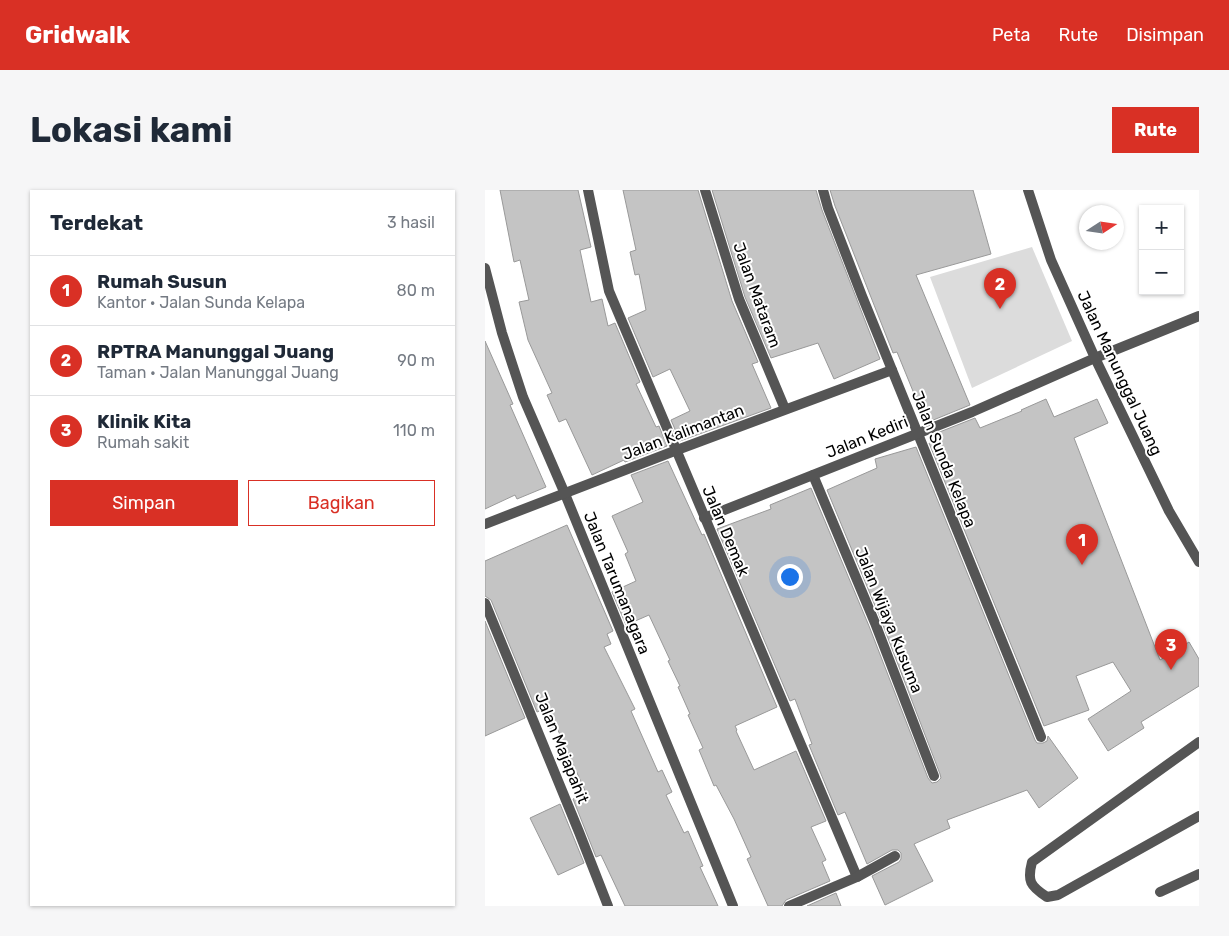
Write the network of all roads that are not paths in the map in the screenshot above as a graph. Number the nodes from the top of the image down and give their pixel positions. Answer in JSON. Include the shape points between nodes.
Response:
{"nodes":[{"id":1,"x":588,"y":190,"type":"edge"},
{"id":2,"x":705,"y":190,"type":"edge"},
{"id":3,"x":823,"y":190,"type":"edge"},
{"id":4,"x":1029,"y":190,"type":"edge"},
{"id":5,"x":485,"y":268,"type":"edge"},
{"id":6,"x":1199,"y":316,"type":"edge"},
{"id":7,"x":1095,"y":358,"type":"junction"},
{"id":8,"x":892,"y":370,"type":"junction"},
{"id":9,"x":785,"y":409,"type":"junction"},
{"id":10,"x":917,"y":433,"type":"junction"},
{"id":11,"x":677,"y":450,"type":"junction"},
{"id":12,"x":813,"y":475,"type":"junction"},
{"id":13,"x":565,"y":494,"type":"junction"},
{"id":14,"x":704,"y":518,"type":"junction"},
{"id":15,"x":485,"y":524,"type":"edge"},
{"id":16,"x":1199,"y":562,"type":"edge"},
{"id":17,"x":485,"y":603,"type":"edge"},
{"id":18,"x":1041,"y":737,"type":"dead end"},
{"id":19,"x":1199,"y":742,"type":"edge"},
{"id":20,"x":934,"y":776,"type":"dead end"},
{"id":21,"x":1199,"y":816,"type":"edge"},
{"id":22,"x":895,"y":856,"type":"dead end"},
{"id":23,"x":1199,"y":874,"type":"edge"},
{"id":24,"x":857,"y":877,"type":"junction"},
{"id":25,"x":1160,"y":892,"type":"dead end"},
{"id":26,"x":608,"y":906,"type":"edge"},
{"id":27,"x":733,"y":906,"type":"edge"},
{"id":28,"x":789,"y":906,"type":"edge"}],
"edges":[{"from":1,"to":11,"type":"street","name":"Jalan Demak","via":[[609,291]]},
{"from":2,"to":9,"type":"street","name":"Jalan Mataram","via":[[739,299]]},
{"from":3,"to":8,"type":"street","name":"Jalan Sunda Kelapa"},
{"from":4,"to":7,"type":"street","name":"Jalan Manunggal Juang","via":[[1051,260]]},
{"from":5,"to":13,"type":"street","name":"Jalan Tarumanagara","via":[[523,397]]},
{"from":6,"to":7,"type":"street","name":"Jalan Kediri"},
{"from":7,"to":10,"type":"street","name":"Jalan Kediri"},
{"from":7,"to":16,"type":"street","name":"Jalan Manunggal Juang","via":[[1169,510]]},
{"from":8,"to":9,"type":"street","name":"Jalan Kalimantan"},
{"from":8,"to":10,"type":"street","name":"Jalan Sunda Kelapa"},
{"from":9,"to":11,"type":"street","name":"Jalan Kalimantan"},
{"from":10,"to":12,"type":"street","name":"Jalan Kediri"},
{"from":10,"to":18,"type":"street","name":"Jalan Sunda Kelapa"},
{"from":11,"to":13,"type":"street","name":"Jalan Kalimantan"},
{"from":11,"to":14,"type":"street","name":"Jalan Demak"},
{"from":12,"to":14,"type":"street","name":"Jalan Kediri"},
{"from":12,"to":20,"type":"street","name":"Jalan Wijaya Kusuma"},
{"from":13,"to":15,"type":"street","name":"Jalan Kalimantan"},
{"from":13,"to":27,"type":"street","name":"Jalan Tarumanagara"},
{"from":14,"to":24,"type":"street","name":"Jalan Demak"},
{"from":17,"to":26,"type":"street","name":"Jalan Majapahit"},
{"from":19,"to":21,"type":"street","via":[[1032,862],[1029,876],[1033,888],[1047,896],[1058,895]]},
{"from":22,"to":24,"type":"street"},
{"from":23,"to":25,"type":"street"},
{"from":24,"to":28,"type":"street"}]}
